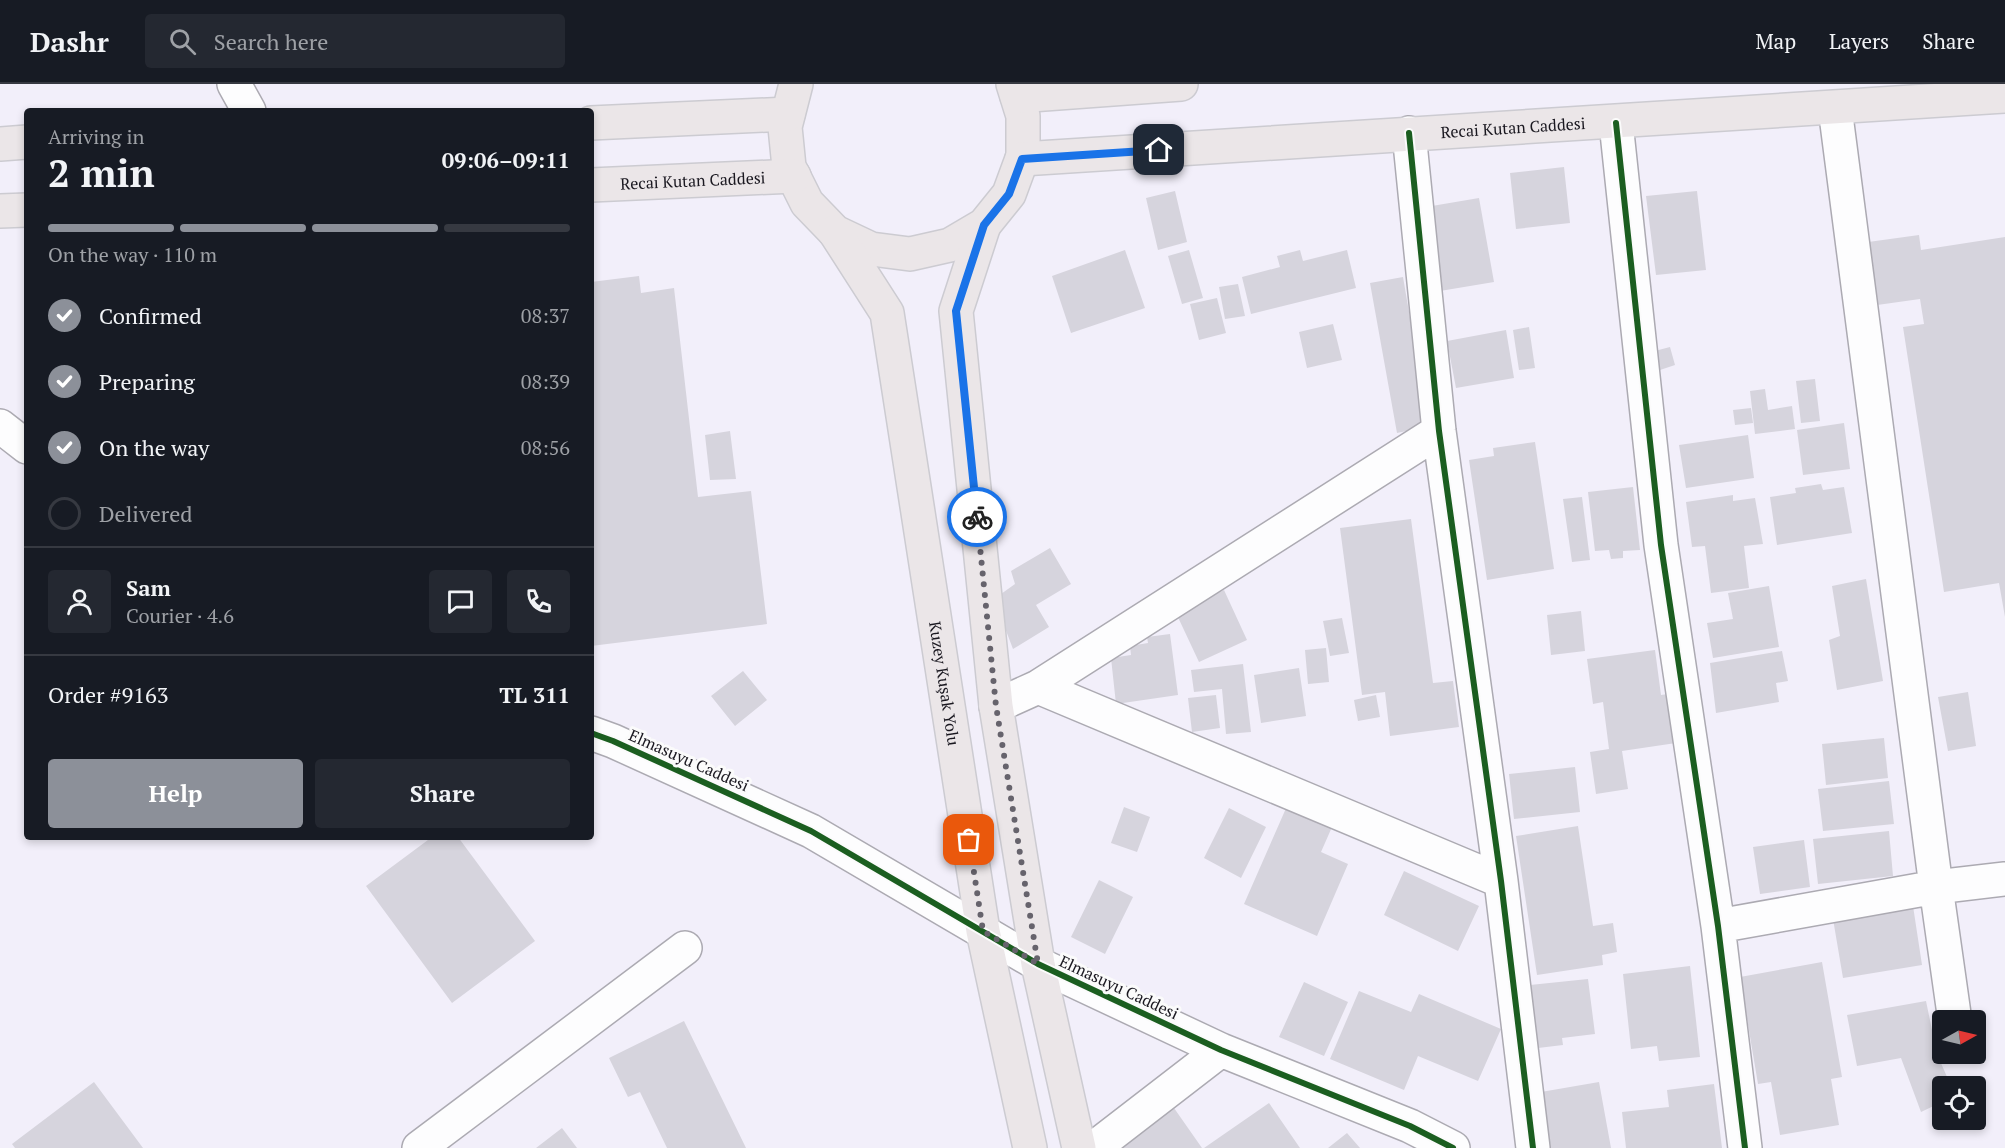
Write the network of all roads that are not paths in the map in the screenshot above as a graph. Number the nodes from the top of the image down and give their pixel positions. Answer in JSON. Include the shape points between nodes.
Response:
{"nodes":[{"id":1,"x":234,"y":84,"type":"edge"},
{"id":2,"x":1182,"y":84,"type":"edge"},
{"id":3,"x":1018,"y":88,"type":"edge"},
{"id":4,"x":2005,"y":96,"type":"edge"},
{"id":5,"x":792,"y":99,"type":"edge"},
{"id":6,"x":247,"y":108,"type":"edge"},
{"id":7,"x":1835,"y":108,"type":"junction"},
{"id":8,"x":594,"y":123,"type":"edge"},
{"id":9,"x":1616,"y":123,"type":"junction"},
{"id":10,"x":1409,"y":133,"type":"junction"},
{"id":11,"x":24,"y":142,"type":"edge"},
{"id":12,"x":0,"y":144,"type":"edge"},
{"id":13,"x":1022,"y":159,"type":"junction"},
{"id":14,"x":794,"y":176,"type":"junction"},
{"id":15,"x":594,"y":185,"type":"edge"},
{"id":16,"x":24,"y":210,"type":"edge"},
{"id":17,"x":0,"y":211,"type":"edge"},
{"id":18,"x":984,"y":225,"type":"junction"},
{"id":19,"x":835,"y":231,"type":"junction"},
{"id":20,"x":0,"y":426,"type":"edge"},
{"id":21,"x":1439,"y":431,"type":"junction"},
{"id":22,"x":24,"y":445,"type":"edge"},
{"id":23,"x":1038,"y":687,"type":"junction"},
{"id":24,"x":996,"y":706,"type":"junction"},
{"id":25,"x":594,"y":734,"type":"edge"},
{"id":26,"x":2005,"y":879,"type":"edge"},
{"id":27,"x":1501,"y":881,"type":"junction"},
{"id":28,"x":1936,"y":887,"type":"junction"},
{"id":29,"x":1718,"y":926,"type":"junction"},
{"id":30,"x":983,"y":931,"type":"junction"},
{"id":31,"x":685,"y":948,"type":"dead end"},
{"id":32,"x":1038,"y":964,"type":"junction"},
{"id":33,"x":1953,"y":1010,"type":"edge"},
{"id":34,"x":1221,"y":1050,"type":"junction"},
{"id":35,"x":419,"y":1148,"type":"edge"},
{"id":36,"x":1030,"y":1148,"type":"edge"},
{"id":37,"x":1079,"y":1148,"type":"edge"},
{"id":38,"x":1094,"y":1148,"type":"edge"},
{"id":39,"x":1453,"y":1148,"type":"edge"},
{"id":40,"x":1533,"y":1148,"type":"edge"},
{"id":41,"x":1745,"y":1148,"type":"edge"}],
"edges":[{"from":1,"to":6,"type":"street"},
{"from":2,"to":3,"type":"main road"},
{"from":3,"to":13,"type":"main road","via":[[1023,116]]},
{"from":4,"to":7,"type":"main road","name":"Recai Kutan Caddesi"},
{"from":5,"to":8,"type":"main road"},
{"from":5,"to":14,"type":"main road","via":[[785,127],[789,167]]},
{"from":7,"to":9,"type":"main road","name":"Recai Kutan Caddesi"},
{"from":7,"to":28,"type":"street"},
{"from":9,"to":10,"type":"main road","name":"Recai Kutan Caddesi"},
{"from":9,"to":29,"type":"street","via":[[1661,545]]},
{"from":10,"to":13,"type":"main road","name":"Recai Kutan Caddesi"},
{"from":10,"to":21,"type":"street"},
{"from":11,"to":12,"type":"main road"},
{"from":13,"to":18,"type":"main road","via":[[1009,194]]},
{"from":14,"to":15,"type":"main road","name":"Recai Kutan Caddesi"},
{"from":14,"to":19,"type":"main road","via":[[807,203]]},
{"from":16,"to":17,"type":"main road"},
{"from":18,"to":19,"type":"main road","via":[[950,245],[910,254],[871,249]]},
{"from":18,"to":24,"type":"main road","via":[[956,311]]},
{"from":19,"to":30,"type":"main road","name":"Kuzey Kuşak Yolu","via":[[887,314]]},
{"from":20,"to":22,"type":"street"},
{"from":21,"to":23,"type":"street"},
{"from":21,"to":27,"type":"street"},
{"from":23,"to":24,"type":"street"},
{"from":23,"to":27,"type":"street"},
{"from":24,"to":32,"type":"main road"},
{"from":25,"to":30,"type":"street","name":"Elmasuyu Caddesi","via":[[788,819]]},
{"from":26,"to":28,"type":"street"},
{"from":27,"to":40,"type":"street"},
{"from":28,"to":29,"type":"street"},
{"from":28,"to":33,"type":"street"},
{"from":29,"to":41,"type":"street"},
{"from":30,"to":32,"type":"street","name":"Elmasuyu Caddesi"},
{"from":30,"to":36,"type":"main road","name":"Kuzey Kuşak Yolu"},
{"from":31,"to":35,"type":"street"},
{"from":32,"to":34,"type":"street","name":"Elmasuyu Caddesi"},
{"from":32,"to":37,"type":"main road"},
{"from":34,"to":38,"type":"street"},
{"from":34,"to":39,"type":"street","name":"Elmasuyu Caddesi","via":[[1410,1126]]}]}
